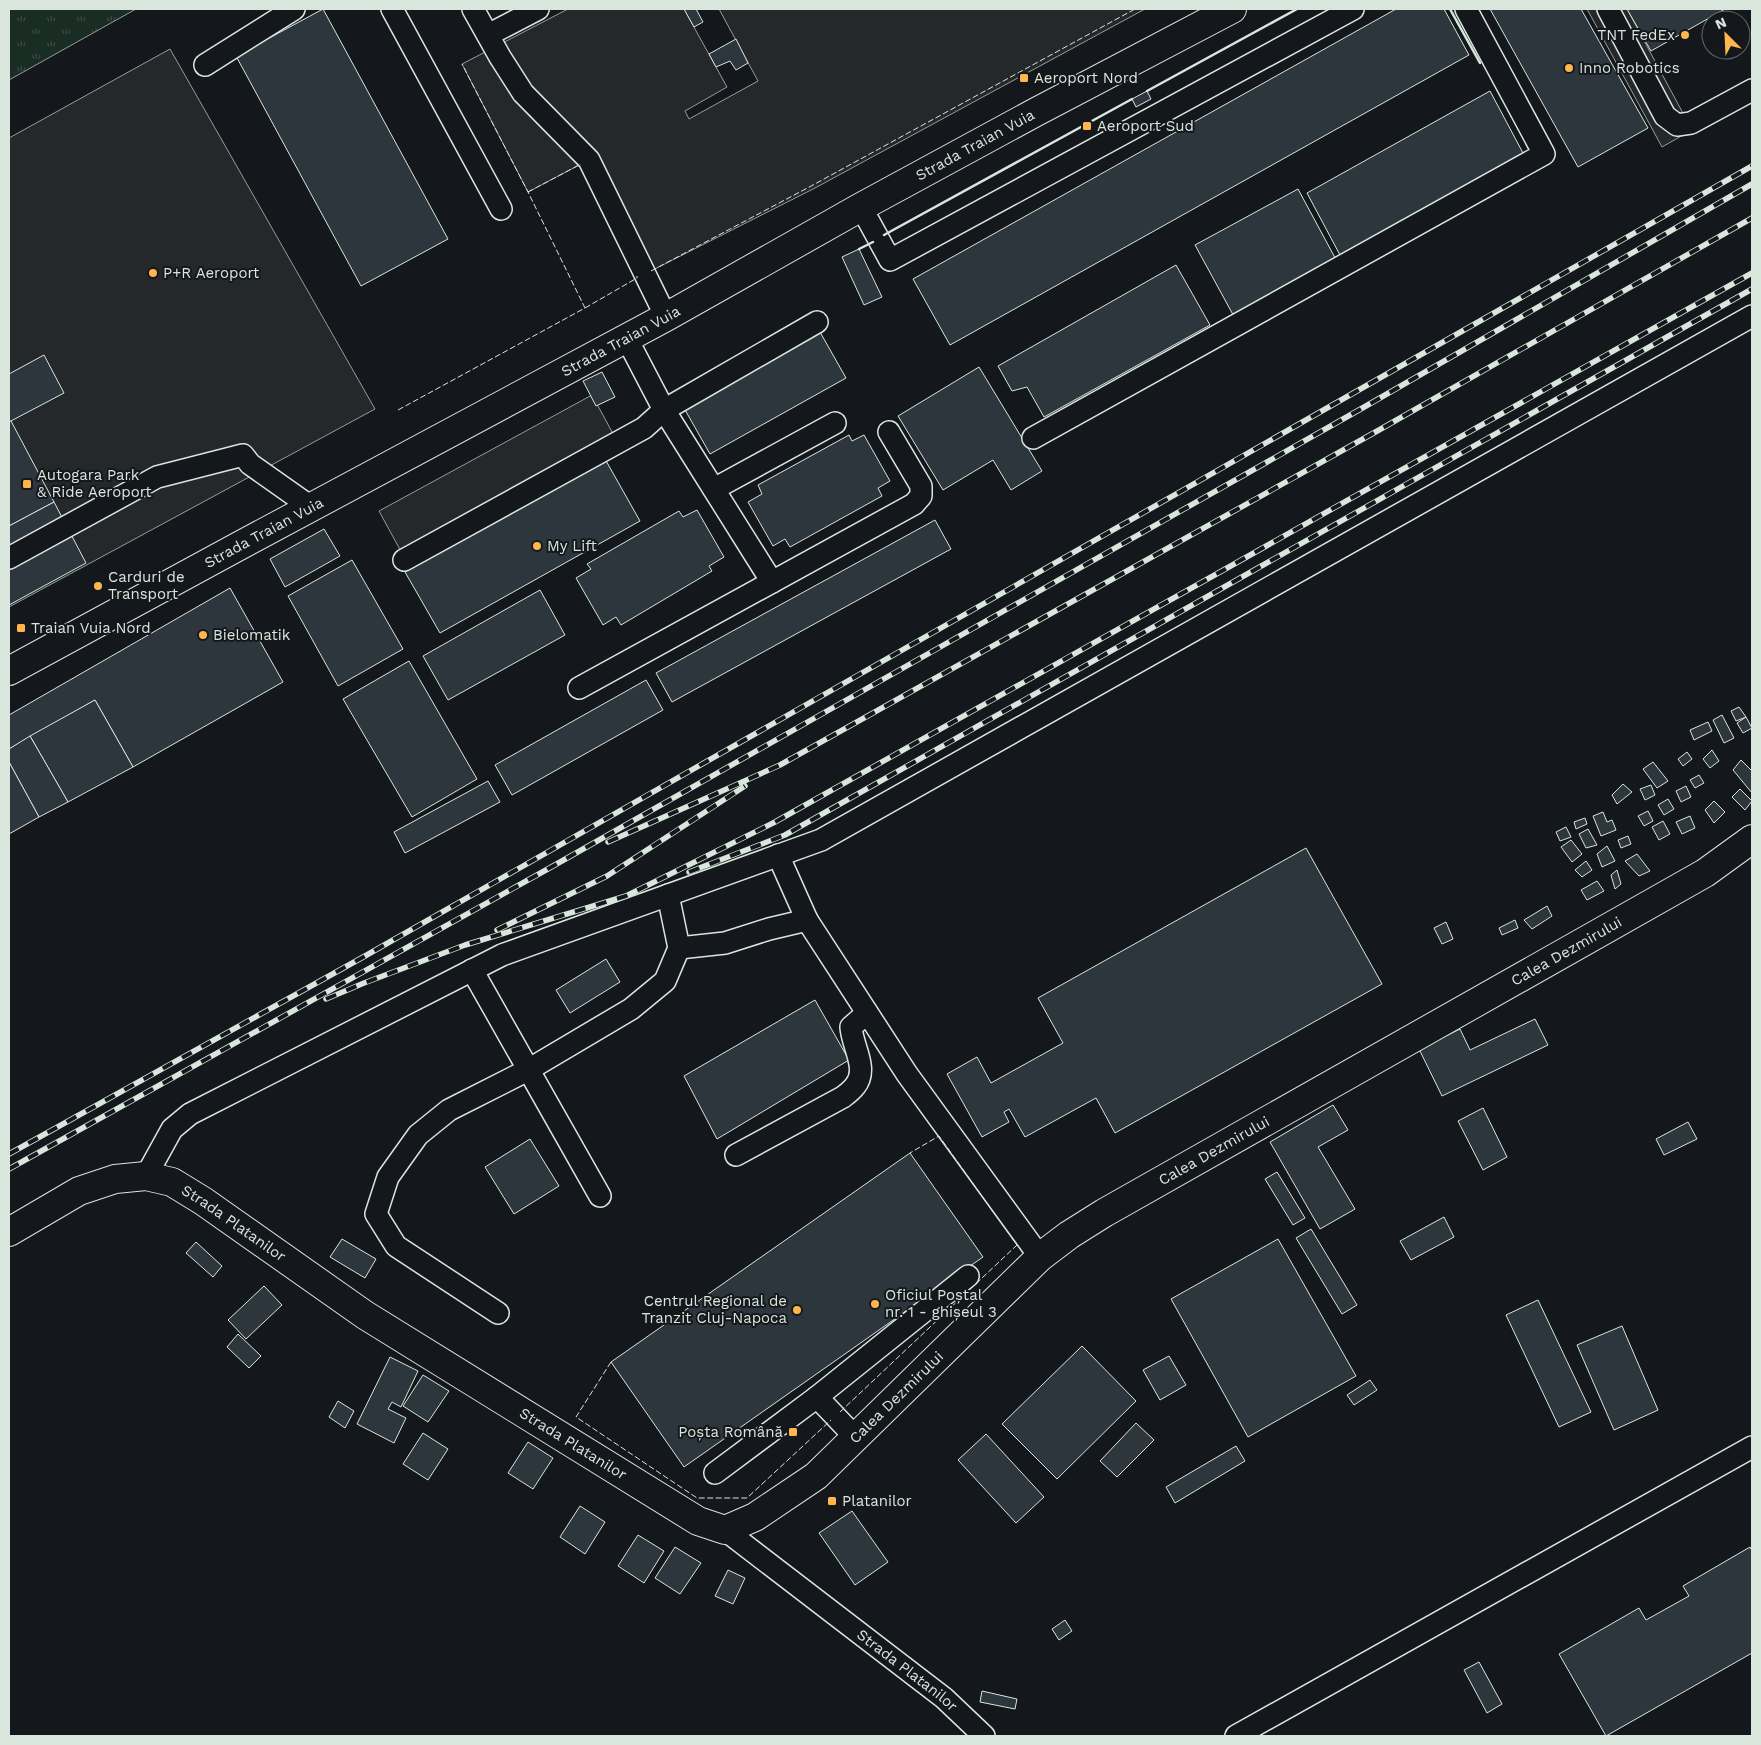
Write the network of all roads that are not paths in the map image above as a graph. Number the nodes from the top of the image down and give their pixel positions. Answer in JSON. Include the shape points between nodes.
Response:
{"nodes":[{"id":1,"x":294,"y":9,"type":"edge"},
{"id":2,"x":392,"y":9,"type":"edge"},
{"id":3,"x":474,"y":9,"type":"edge"},
{"id":4,"x":538,"y":9,"type":"edge"},
{"id":5,"x":1354,"y":9,"type":"edge"},
{"id":6,"x":1466,"y":9,"type":"edge"},
{"id":7,"x":1608,"y":9,"type":"edge"},
{"id":8,"x":1226,"y":10,"type":"edge"},
{"id":9,"x":488,"y":35,"type":"junction"},
{"id":10,"x":205,"y":65,"type":"dead end"},
{"id":11,"x":1752,"y":90,"type":"edge"},
{"id":12,"x":861,"y":207,"type":"junction"},
{"id":13,"x":501,"y":209,"type":"dead end"},
{"id":14,"x":1752,"y":316,"type":"edge"},
{"id":15,"x":666,"y":317,"type":"junction"},
{"id":16,"x":817,"y":322,"type":"dead end"},
{"id":17,"x":627,"y":338,"type":"junction"},
{"id":18,"x":664,"y":410,"type":"junction"},
{"id":19,"x":835,"y":423,"type":"dead end"},
{"id":20,"x":890,"y":432,"type":"dead end"},
{"id":21,"x":1033,"y":438,"type":"dead end"},
{"id":22,"x":714,"y":489,"type":"junction"},
{"id":23,"x":311,"y":507,"type":"junction"},
{"id":24,"x":9,"y":558,"type":"edge"},
{"id":25,"x":404,"y":560,"type":"dead end"},
{"id":26,"x":772,"y":582,"type":"junction"},
{"id":27,"x":9,"y":671,"type":"edge"},
{"id":28,"x":579,"y":688,"type":"dead end"},
{"id":29,"x":1752,"y":839,"type":"edge"},
{"id":30,"x":778,"y":855,"type":"junction"},
{"id":31,"x":668,"y":895,"type":"junction"},
{"id":32,"x":807,"y":920,"type":"junction"},
{"id":33,"x":679,"y":948,"type":"junction"},
{"id":34,"x":472,"y":970,"type":"junction"},
{"id":35,"x":867,"y":1013,"type":"junction"},
{"id":36,"x":528,"y":1070,"type":"junction"},
{"id":37,"x":736,"y":1156,"type":"dead end"},
{"id":38,"x":146,"y":1176,"type":"junction"},
{"id":39,"x":600,"y":1196,"type":"dead end"},
{"id":40,"x":9,"y":1232,"type":"edge"},
{"id":41,"x":1040,"y":1257,"type":"junction"},
{"id":42,"x":968,"y":1276,"type":"dead end"},
{"id":43,"x":498,"y":1313,"type":"dead end"},
{"id":44,"x":817,"y":1397,"type":"junction"},
{"id":45,"x":855,"y":1437,"type":"junction"},
{"id":46,"x":1752,"y":1447,"type":"edge"},
{"id":47,"x":715,"y":1473,"type":"dead end"},
{"id":48,"x":725,"y":1530,"type":"junction"},
{"id":49,"x":984,"y":1736,"type":"edge"},
{"id":50,"x":1236,"y":1736,"type":"edge"}],
"edges":[{"from":1,"to":10,"type":"street"},
{"from":2,"to":13,"type":"street"},
{"from":3,"to":9,"type":"street"},
{"from":4,"to":9,"type":"street"},
{"from":5,"to":12,"type":"street","via":[[890,260]]},
{"from":6,"to":21,"type":"street","via":[[1544,154]]},
{"from":7,"to":11,"type":"street","via":[[1666,116],[1677,126]]},
{"from":8,"to":12,"type":"main road","name":"Strada Traian Vuia"},
{"from":9,"to":15,"type":"street","via":[[523,93],[589,160]]},
{"from":12,"to":15,"type":"main road","name":"Strada Traian Vuia"},
{"from":14,"to":30,"type":"street","via":[[821,840]]},
{"from":15,"to":17,"type":"main road","name":"Strada Traian Vuia"},
{"from":16,"to":18,"type":"street"},
{"from":17,"to":18,"type":"street"},
{"from":17,"to":23,"type":"main road","name":"Strada Traian Vuia"},
{"from":18,"to":22,"type":"street"},
{"from":18,"to":25,"type":"street","via":[[644,428]]},
{"from":19,"to":22,"type":"street"},
{"from":20,"to":26,"type":"street","via":[[921,486],[921,496],[914,504]]},
{"from":22,"to":26,"type":"street"},
{"from":23,"to":24,"type":"street","via":[[250,464],[243,455],[157,476]]},
{"from":23,"to":27,"type":"main road","name":"Strada Traian Vuia"},
{"from":26,"to":28,"type":"street"},
{"from":29,"to":41,"type":"main road","name":"Calea Dezmirului","via":[[1705,872],[1104,1213]]},
{"from":30,"to":31,"type":"street"},
{"from":30,"to":32,"type":"street"},
{"from":31,"to":33,"type":"street"},
{"from":31,"to":34,"type":"street","via":[[502,955]]},
{"from":32,"to":33,"type":"street","via":[[725,943]]},
{"from":32,"to":35,"type":"street"},
{"from":33,"to":36,"type":"street","via":[[665,981],[631,1009]]},
{"from":34,"to":36,"type":"street"},
{"from":34,"to":38,"type":"street","via":[[190,1114],[172,1129]]},
{"from":35,"to":37,"type":"street","via":[[851,1028],[861,1072],[856,1085],[843,1098]]},
{"from":35,"to":41,"type":"street","via":[[907,1074]]},
{"from":36,"to":39,"type":"street"},
{"from":36,"to":43,"type":"street","via":[[450,1110],[418,1135],[388,1177],[376,1214],[396,1246]]},
{"from":38,"to":40,"type":"main road","name":"Strada Platanilor","via":[[115,1179],[79,1191]]},
{"from":38,"to":48,"type":"main road","name":"Strada Platanilor","via":[[172,1182],[365,1315],[698,1521]]},
{"from":41,"to":45,"type":"main road","name":"Calea Dezmirului"},
{"from":42,"to":44,"type":"street"},
{"from":44,"to":45,"type":"street"},
{"from":44,"to":47,"type":"street"},
{"from":45,"to":48,"type":"main road","name":"Calea Dezmirului","via":[[816,1476],[755,1517]]},
{"from":46,"to":50,"type":"street"},
{"from":48,"to":49,"type":"street","name":"Strada Platanilor","via":[[944,1698]]}]}
